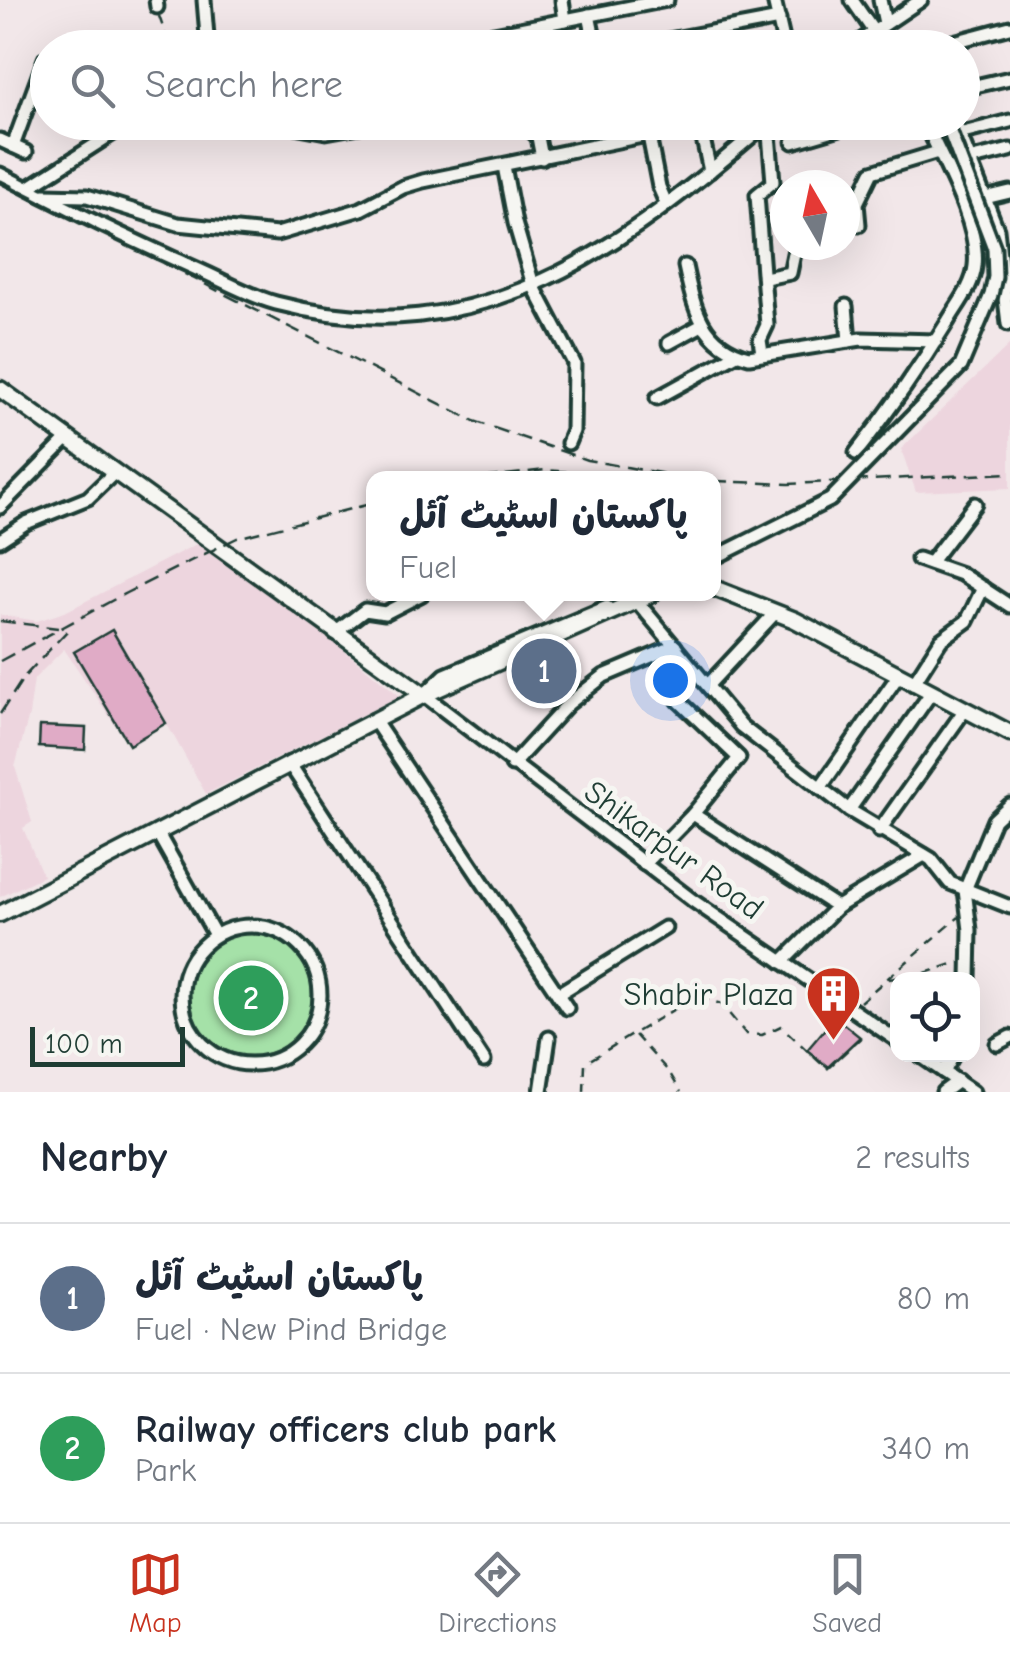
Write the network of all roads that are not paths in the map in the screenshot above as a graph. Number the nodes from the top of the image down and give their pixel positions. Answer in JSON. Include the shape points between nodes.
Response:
{"nodes":[{"id":1,"x":562,"y":0,"type":"edge"},
{"id":2,"x":667,"y":0,"type":"edge"},
{"id":3,"x":774,"y":0,"type":"edge"},
{"id":4,"x":852,"y":0,"type":"edge"},
{"id":5,"x":880,"y":0,"type":"edge"},
{"id":6,"x":920,"y":0,"type":"edge"},
{"id":7,"x":589,"y":15,"type":"junction"},
{"id":8,"x":779,"y":19,"type":"junction"},
{"id":9,"x":566,"y":20,"type":"junction"},
{"id":10,"x":884,"y":23,"type":"junction"},
{"id":11,"x":1010,"y":26,"type":"edge"},
{"id":12,"x":517,"y":30,"type":"edge"},
{"id":13,"x":592,"y":30,"type":"edge"},
{"id":14,"x":734,"y":30,"type":"edge"},
{"id":15,"x":781,"y":30,"type":"edge"},
{"id":16,"x":871,"y":30,"type":"edge"},
{"id":17,"x":874,"y":30,"type":"edge"},
{"id":18,"x":980,"y":34,"type":"edge"},
{"id":19,"x":1010,"y":78,"type":"edge"},
{"id":20,"x":980,"y":85,"type":"edge"},
{"id":21,"x":30,"y":91,"type":"edge"},
{"id":22,"x":1010,"y":120,"type":"edge"},
{"id":23,"x":980,"y":125,"type":"edge"},
{"id":24,"x":104,"y":140,"type":"edge"},
{"id":25,"x":539,"y":140,"type":"edge"},
{"id":26,"x":630,"y":140,"type":"edge"},
{"id":27,"x":651,"y":140,"type":"edge"},
{"id":28,"x":707,"y":140,"type":"edge"},
{"id":29,"x":747,"y":140,"type":"edge"},
{"id":30,"x":770,"y":140,"type":"edge"},
{"id":31,"x":800,"y":140,"type":"edge"},
{"id":32,"x":933,"y":140,"type":"edge"},
{"id":33,"x":953,"y":140,"type":"edge"},
{"id":34,"x":961,"y":140,"type":"edge"},
{"id":35,"x":793,"y":142,"type":"dead end"},
{"id":36,"x":6,"y":143,"type":"edge"},
{"id":37,"x":1010,"y":150,"type":"edge"},
{"id":38,"x":26,"y":152,"type":"dead end"},
{"id":39,"x":938,"y":152,"type":"junction"},
{"id":40,"x":542,"y":158,"type":"junction"},
{"id":41,"x":968,"y":160,"type":"junction"},
{"id":42,"x":504,"y":166,"type":"junction"},
{"id":43,"x":710,"y":171,"type":"junction"},
{"id":44,"x":0,"y":174,"type":"edge"},
{"id":45,"x":34,"y":192,"type":"junction"},
{"id":46,"x":1010,"y":192,"type":"edge"},
{"id":47,"x":860,"y":197,"type":"edge"},
{"id":48,"x":985,"y":198,"type":"junction"},
{"id":49,"x":666,"y":203,"type":"junction"},
{"id":50,"x":793,"y":260,"type":"edge"},
{"id":51,"x":685,"y":266,"type":"dead end"},
{"id":52,"x":765,"y":278,"type":"junction"},
{"id":53,"x":532,"y":285,"type":"junction"},
{"id":54,"x":846,"y":306,"type":"dead end"},
{"id":55,"x":1008,"y":324,"type":"edge"},
{"id":56,"x":702,"y":326,"type":"junction"},
{"id":57,"x":849,"y":341,"type":"junction"},
{"id":58,"x":936,"y":341,"type":"junction"},
{"id":59,"x":670,"y":343,"type":"dead end"},
{"id":60,"x":762,"y":353,"type":"junction"},
{"id":61,"x":737,"y":354,"type":"junction"},
{"id":62,"x":0,"y":389,"type":"edge"},
{"id":63,"x":657,"y":398,"type":"dead end"},
{"id":64,"x":68,"y":438,"type":"junction"},
{"id":65,"x":568,"y":444,"type":"dead end"},
{"id":66,"x":856,"y":453,"type":"dead end"},
{"id":67,"x":114,"y":472,"type":"junction"},
{"id":68,"x":975,"y":504,"type":"dead end"},
{"id":69,"x":0,"y":507,"type":"edge"},
{"id":70,"x":0,"y":540,"type":"edge"},
{"id":71,"x":721,"y":554,"type":"edge"},
{"id":72,"x":983,"y":588,"type":"junction"},
{"id":73,"x":721,"y":591,"type":"edge"},
{"id":74,"x":408,"y":601,"type":"edge"},
{"id":75,"x":624,"y":601,"type":"edge"},
{"id":76,"x":626,"y":601,"type":"edge"},
{"id":77,"x":640,"y":601,"type":"edge"},
{"id":78,"x":1010,"y":606,"type":"edge"},
{"id":79,"x":775,"y":612,"type":"junction"},
{"id":80,"x":336,"y":633,"type":"junction"},
{"id":81,"x":675,"y":646,"type":"junction"},
{"id":82,"x":898,"y":676,"type":"junction"},
{"id":83,"x":913,"y":684,"type":"junction"},
{"id":84,"x":708,"y":685,"type":"junction"},
{"id":85,"x":931,"y":693,"type":"junction"},
{"id":86,"x":424,"y":695,"type":"junction"},
{"id":87,"x":678,"y":700,"type":"dead end"},
{"id":88,"x":964,"y":710,"type":"junction"},
{"id":89,"x":374,"y":720,"type":"junction"},
{"id":90,"x":1010,"y":733,"type":"edge"},
{"id":91,"x":289,"y":763,"type":"junction"},
{"id":92,"x":512,"y":764,"type":"junction"},
{"id":93,"x":820,"y":788,"type":"junction"},
{"id":94,"x":1010,"y":805,"type":"edge"},
{"id":95,"x":849,"y":810,"type":"junction"},
{"id":96,"x":693,"y":814,"type":"junction"},
{"id":97,"x":879,"y":830,"type":"junction"},
{"id":98,"x":156,"y":832,"type":"junction"},
{"id":99,"x":924,"y":855,"type":"junction"},
{"id":100,"x":644,"y":864,"type":"junction"},
{"id":101,"x":965,"y":890,"type":"junction"},
{"id":102,"x":837,"y":907,"type":"junction"},
{"id":103,"x":1010,"y":907,"type":"edge"},
{"id":104,"x":0,"y":914,"type":"edge"},
{"id":105,"x":665,"y":928,"type":"dead end"},
{"id":106,"x":215,"y":935,"type":"junction"},
{"id":107,"x":782,"y":962,"type":"junction"},
{"id":108,"x":970,"y":972,"type":"edge"},
{"id":109,"x":558,"y":994,"type":"junction"},
{"id":110,"x":566,"y":1008,"type":"dead end"},
{"id":111,"x":890,"y":1035,"type":"edge"},
{"id":112,"x":1010,"y":1037,"type":"edge"},
{"id":113,"x":549,"y":1038,"type":"dead end"},
{"id":114,"x":997,"y":1044,"type":"dead end"},
{"id":115,"x":484,"y":1061,"type":"dead end"},
{"id":116,"x":930,"y":1062,"type":"edge"},
{"id":117,"x":950,"y":1062,"type":"edge"},
{"id":118,"x":944,"y":1072,"type":"junction"},
{"id":119,"x":958,"y":1081,"type":"junction"},
{"id":120,"x":541,"y":1092,"type":"edge"},
{"id":121,"x":943,"y":1092,"type":"edge"},
{"id":122,"x":973,"y":1092,"type":"edge"}],
"edges":[{"from":1,"to":9,"type":"street"},
{"from":2,"to":7,"type":"street"},
{"from":3,"to":8,"type":"street"},
{"from":4,"to":16,"type":"street"},
{"from":5,"to":10,"type":"street"},
{"from":6,"to":10,"type":"street"},
{"from":7,"to":9,"type":"street"},
{"from":7,"to":13,"type":"street"},
{"from":8,"to":14,"type":"street"},
{"from":8,"to":15,"type":"street"},
{"from":9,"to":12,"type":"street"},
{"from":10,"to":17,"type":"street"},
{"from":11,"to":18,"type":"street"},
{"from":19,"to":20,"type":"street"},
{"from":21,"to":36,"type":"street"},
{"from":22,"to":23,"type":"street"},
{"from":24,"to":45,"type":"street"},
{"from":25,"to":40,"type":"street"},
{"from":26,"to":40,"type":"street"},
{"from":27,"to":49,"type":"street"},
{"from":28,"to":43,"type":"street"},
{"from":29,"to":43,"type":"street"},
{"from":30,"to":52,"type":"street","via":[[773,182],[757,194]]},
{"from":31,"to":35,"type":"street"},
{"from":32,"to":39,"type":"street"},
{"from":33,"to":71,"type":"street","bridge":true,"via":[[996,262],[991,294],[961,366],[830,500]]},
{"from":34,"to":41,"type":"street"},
{"from":36,"to":38,"type":"street"},
{"from":37,"to":41,"type":"street"},
{"from":39,"to":47,"type":"street","via":[[872,172]]},
{"from":39,"to":58,"type":"street","via":[[965,212],[975,266]]},
{"from":40,"to":42,"type":"street"},
{"from":41,"to":48,"type":"street"},
{"from":42,"to":45,"type":"street","via":[[413,184],[360,209],[276,234],[178,224],[86,196]]},
{"from":42,"to":53,"type":"street"},
{"from":43,"to":49,"type":"street"},
{"from":44,"to":45,"type":"street"},
{"from":45,"to":53,"type":"street","via":[[273,302],[324,313],[387,320],[436,314],[488,304]]},
{"from":46,"to":48,"type":"street"},
{"from":48,"to":55,"type":"street","via":[[1003,260]]},
{"from":49,"to":53,"type":"street","via":[[597,252]]},
{"from":50,"to":52,"type":"street","via":[[790,272]]},
{"from":51,"to":56,"type":"street"},
{"from":52,"to":60,"type":"street"},
{"from":53,"to":65,"type":"street","via":[[574,362]]},
{"from":54,"to":57,"type":"street"},
{"from":56,"to":59,"type":"street"},
{"from":56,"to":61,"type":"street"},
{"from":57,"to":58,"type":"street"},
{"from":57,"to":60,"type":"street"},
{"from":58,"to":66,"type":"street"},
{"from":60,"to":61,"type":"street"},
{"from":61,"to":63,"type":"street"},
{"from":62,"to":64,"type":"main road"},
{"from":64,"to":67,"type":"main road"},
{"from":64,"to":69,"type":"street"},
{"from":67,"to":70,"type":"street","via":[[88,498]]},
{"from":67,"to":80,"type":"main road"},
{"from":68,"to":72,"type":"street","via":[[924,561]]},
{"from":72,"to":78,"type":"street"},
{"from":72,"to":83,"type":"street","via":[[967,621],[941,640]]},
{"from":73,"to":79,"type":"main road"},
{"from":74,"to":80,"type":"street","via":[[385,613],[364,610]]},
{"from":75,"to":86,"type":"street","via":[[461,668]]},
{"from":76,"to":86,"type":"main road"},
{"from":77,"to":81,"type":"street"},
{"from":79,"to":82,"type":"main road"},
{"from":79,"to":84,"type":"street"},
{"from":80,"to":86,"type":"main road"},
{"from":81,"to":84,"type":"street"},
{"from":81,"to":92,"type":"street","via":[[604,676]]},
{"from":82,"to":83,"type":"main road"},
{"from":82,"to":93,"type":"street"},
{"from":83,"to":85,"type":"main road"},
{"from":84,"to":93,"type":"street","via":[[742,726]]},
{"from":85,"to":88,"type":"main road"},
{"from":85,"to":95,"type":"street"},
{"from":86,"to":89,"type":"main road"},
{"from":86,"to":92,"type":"street","name":"Shikarpur Road"},
{"from":87,"to":96,"type":"street","via":[[739,758]]},
{"from":88,"to":90,"type":"main road"},
{"from":88,"to":97,"type":"street"},
{"from":89,"to":91,"type":"main road"},
{"from":89,"to":109,"type":"street"},
{"from":91,"to":98,"type":"main road"},
{"from":91,"to":115,"type":"street"},
{"from":92,"to":100,"type":"street","name":"Shikarpur Road"},
{"from":93,"to":95,"type":"street"},
{"from":94,"to":101,"type":"street","via":[[994,820]]},
{"from":95,"to":97,"type":"street"},
{"from":96,"to":100,"type":"street"},
{"from":96,"to":102,"type":"street"},
{"from":97,"to":99,"type":"street"},
{"from":98,"to":104,"type":"main road"},
{"from":98,"to":106,"type":"street"},
{"from":99,"to":101,"type":"street"},
{"from":99,"to":102,"type":"street"},
{"from":100,"to":107,"type":"street","name":"Shikarpur Road"},
{"from":101,"to":103,"type":"street"},
{"from":101,"to":108,"type":"street"},
{"from":102,"to":107,"type":"street"},
{"from":105,"to":109,"type":"street"},
{"from":106,"to":106,"type":"street","via":[[257,926],[297,943],[311,960],[319,981],[317,1013],[302,1042],[284,1056],[238,1063],[215,1055],[185,1018],[185,972]]},
{"from":107,"to":111,"type":"street","name":"Shikarpur Road"},
{"from":109,"to":110,"type":"street"},
{"from":112,"to":114,"type":"street"},
{"from":113,"to":120,"type":"street"},
{"from":116,"to":118,"type":"street"},
{"from":117,"to":118,"type":"street"},
{"from":118,"to":119,"type":"street"},
{"from":119,"to":121,"type":"street"},
{"from":119,"to":122,"type":"street"}]}
